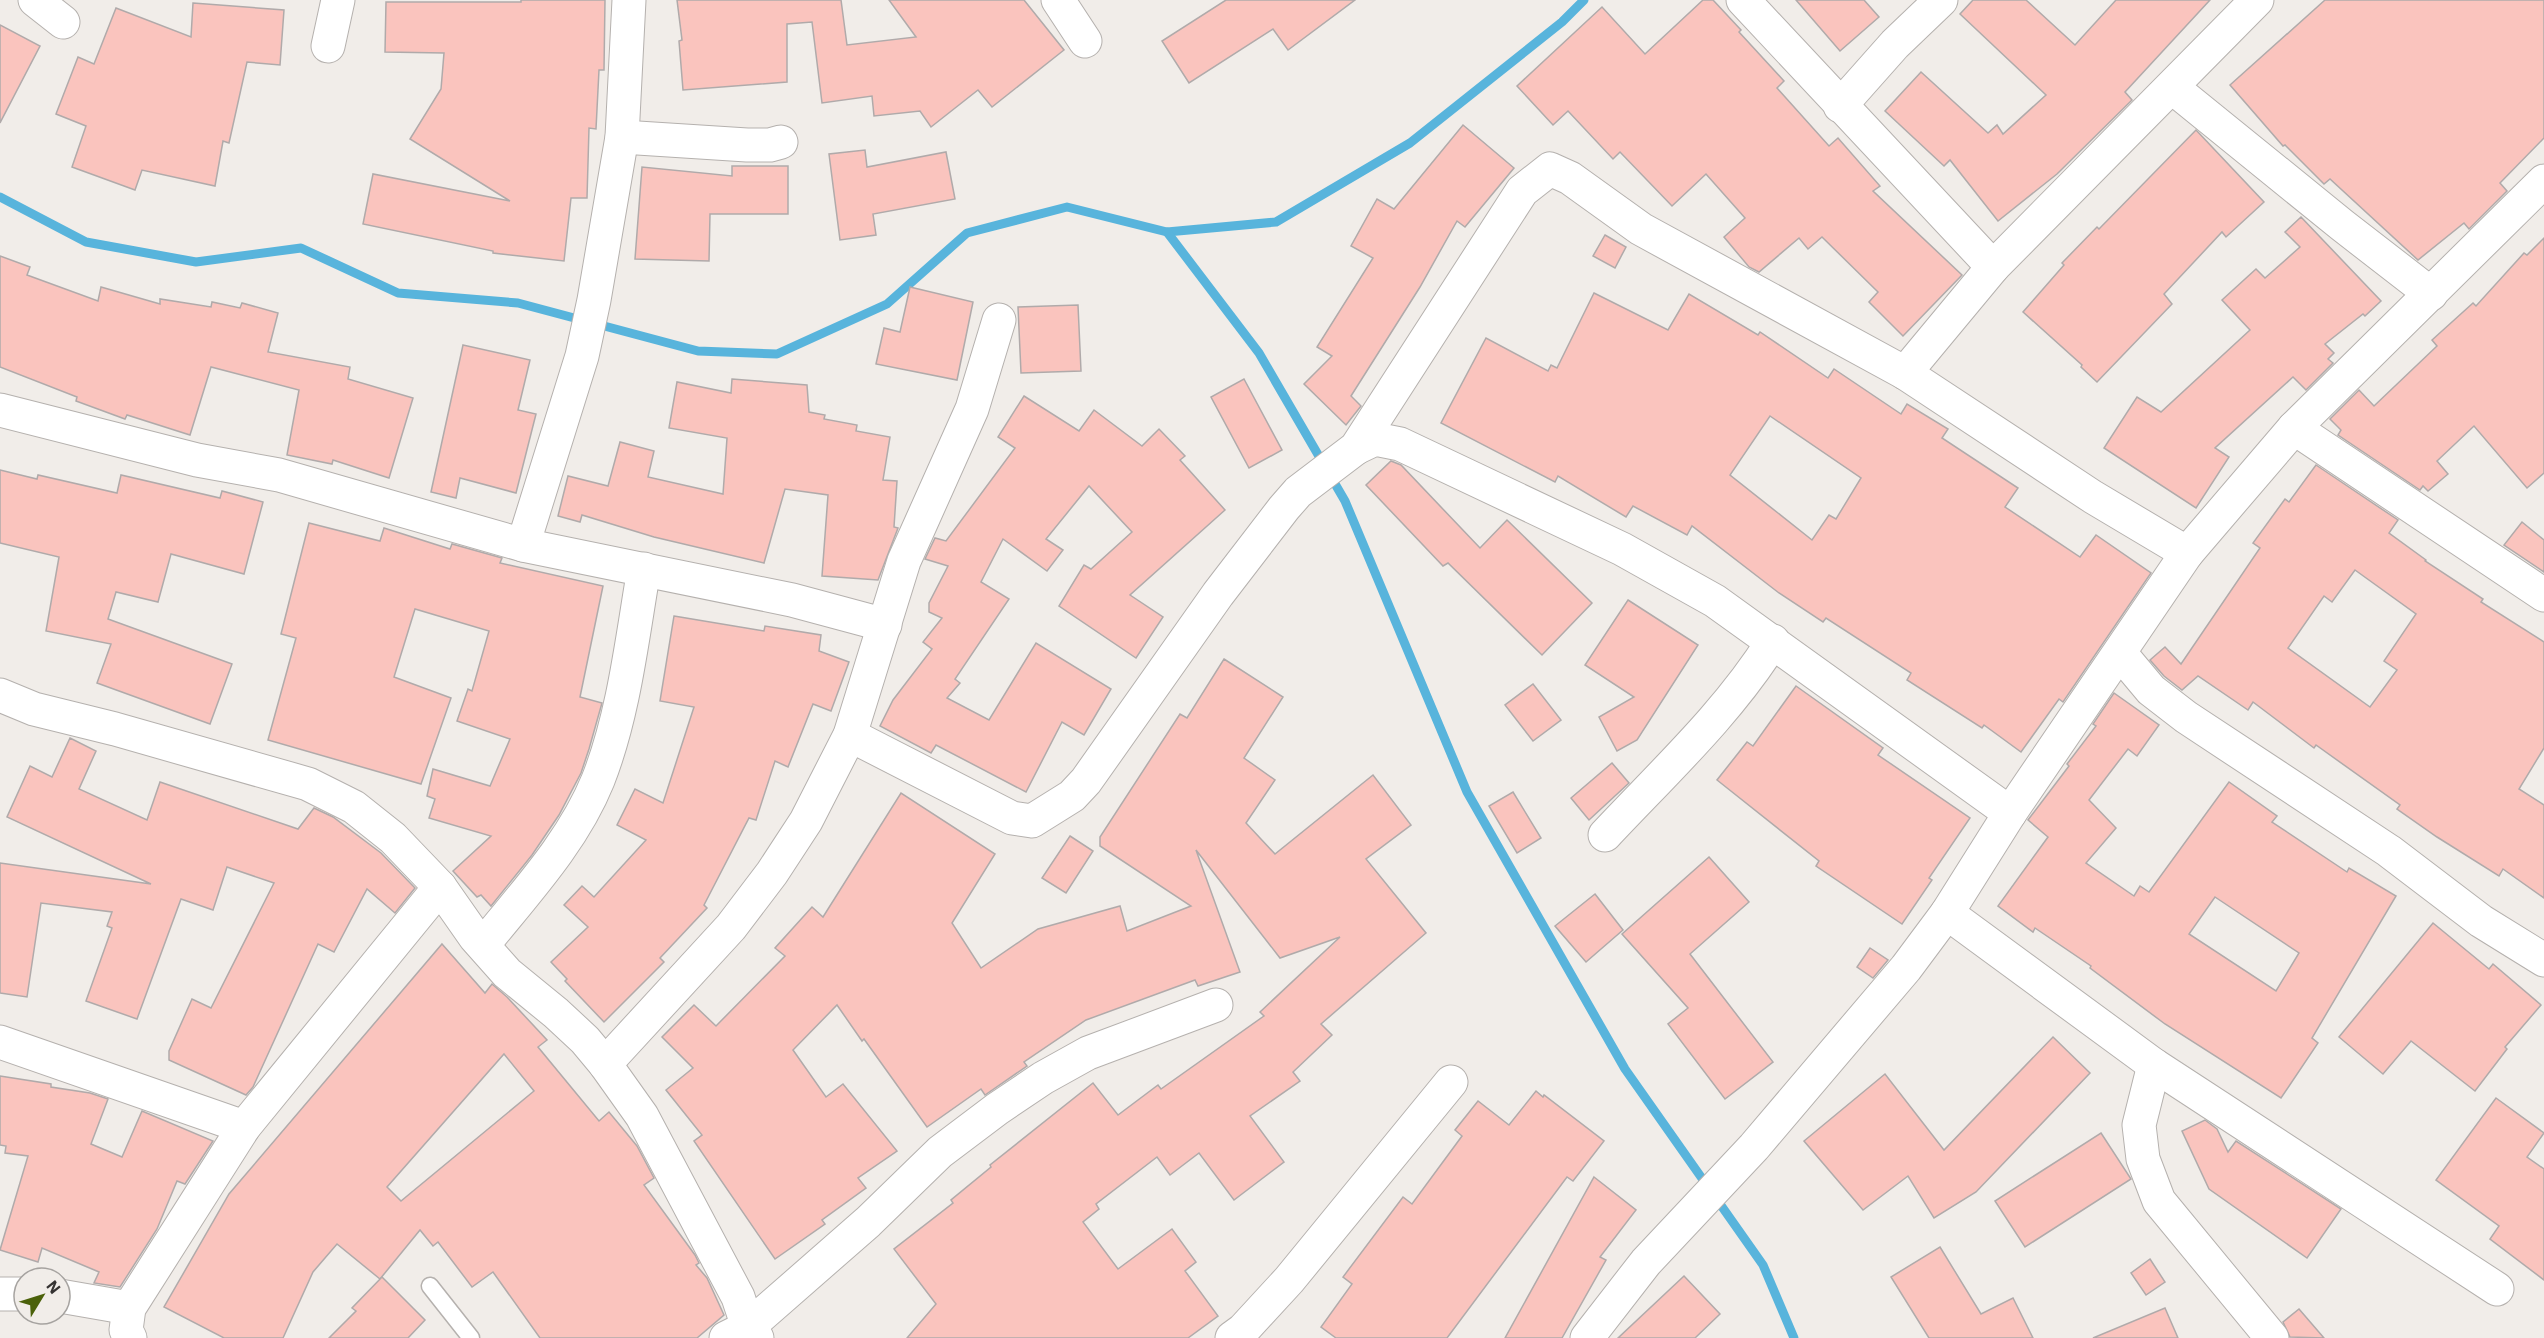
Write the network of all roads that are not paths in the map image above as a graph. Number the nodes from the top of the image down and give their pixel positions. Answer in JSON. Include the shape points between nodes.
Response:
{"nodes":[{"id":1,"x":34,"y":0,"type":"edge"},
{"id":2,"x":338,"y":0,"type":"edge"},
{"id":3,"x":629,"y":0,"type":"edge"},
{"id":4,"x":1058,"y":0,"type":"edge"},
{"id":5,"x":1743,"y":0,"type":"edge"},
{"id":6,"x":1941,"y":0,"type":"edge"},
{"id":7,"x":2257,"y":0,"type":"edge"},
{"id":8,"x":63,"y":22,"type":"dead end"},
{"id":9,"x":1085,"y":41,"type":"dead end"},
{"id":10,"x":328,"y":46,"type":"dead end"},
{"id":11,"x":2173,"y":88,"type":"junction"},
{"id":12,"x":1840,"y":106,"type":"junction"},
{"id":13,"x":622,"y":137,"type":"junction"},
{"id":14,"x":781,"y":142,"type":"dead end"},
{"id":15,"x":2544,"y":181,"type":"edge"},
{"id":16,"x":1993,"y":267,"type":"junction"},
{"id":17,"x":2431,"y":294,"type":"junction"},
{"id":18,"x":999,"y":320,"type":"dead end"},
{"id":19,"x":1905,"y":373,"type":"junction"},
{"id":20,"x":0,"y":410,"type":"edge"},
{"id":21,"x":2294,"y":428,"type":"junction"},
{"id":22,"x":1345,"y":455,"type":"junction"},
{"id":23,"x":523,"y":545,"type":"junction"},
{"id":24,"x":2187,"y":553,"type":"junction"},
{"id":25,"x":644,"y":569,"type":"junction"},
{"id":26,"x":2544,"y":595,"type":"edge"},
{"id":27,"x":885,"y":625,"type":"junction"},
{"id":28,"x":1773,"y":641,"type":"junction"},
{"id":29,"x":2120,"y":653,"type":"junction"},
{"id":30,"x":0,"y":695,"type":"edge"},
{"id":31,"x":850,"y":735,"type":"junction"},
{"id":32,"x":2010,"y":813,"type":"junction"},
{"id":33,"x":1605,"y":835,"type":"dead end"},
{"id":34,"x":440,"y":888,"type":"junction"},
{"id":35,"x":1947,"y":913,"type":"junction"},
{"id":36,"x":483,"y":945,"type":"junction"},
{"id":37,"x":2544,"y":960,"type":"edge"},
{"id":38,"x":1216,"y":1005,"type":"dead end"},
{"id":39,"x":0,"y":1042,"type":"edge"},
{"id":40,"x":605,"y":1064,"type":"junction"},
{"id":41,"x":2154,"y":1065,"type":"junction"},
{"id":42,"x":1451,"y":1082,"type":"dead end"},
{"id":43,"x":244,"y":1127,"type":"junction"},
{"id":44,"x":430,"y":1286,"type":"dead end"},
{"id":45,"x":2497,"y":1289,"type":"dead end"},
{"id":46,"x":72,"y":1301,"type":"edge"},
{"id":47,"x":130,"y":1323,"type":"edge"},
{"id":48,"x":744,"y":1334,"type":"edge"},
{"id":49,"x":471,"y":1338,"type":"edge"},
{"id":50,"x":1232,"y":1338,"type":"edge"},
{"id":51,"x":1587,"y":1338,"type":"edge"},
{"id":52,"x":2272,"y":1338,"type":"edge"}],
"edges":[{"from":1,"to":8,"type":"street"},
{"from":2,"to":10,"type":"street"},
{"from":3,"to":13,"type":"street"},
{"from":4,"to":9,"type":"street"},
{"from":5,"to":12,"type":"street"},
{"from":6,"to":12,"type":"street"},
{"from":7,"to":11,"type":"street"},
{"from":11,"to":16,"type":"street"},
{"from":11,"to":17,"type":"street"},
{"from":12,"to":16,"type":"street"},
{"from":13,"to":14,"type":"street","via":[[747,145]]},
{"from":13,"to":23,"type":"street","via":[[582,356]]},
{"from":15,"to":17,"type":"street"},
{"from":16,"to":19,"type":"street"},
{"from":17,"to":21,"type":"street"},
{"from":18,"to":27,"type":"street","via":[[972,409],[904,561]]},
{"from":19,"to":22,"type":"street","via":[[1641,229],[1570,178],[1550,169],[1522,191],[1386,406]]},
{"from":19,"to":24,"type":"street","via":[[2093,497]]},
{"from":20,"to":23,"type":"street","via":[[197,460],[279,476]]},
{"from":21,"to":24,"type":"street"},
{"from":21,"to":26,"type":"street"},
{"from":22,"to":28,"type":"street","via":[[1383,439],[1410,449],[1622,549],[1715,601]]},
{"from":22,"to":31,"type":"street","via":[[1298,492],[1218,594],[1086,781],[1072,796],[1032,821],[1012,818]]},
{"from":23,"to":25,"type":"street"},
{"from":24,"to":29,"type":"street"},
{"from":25,"to":27,"type":"street","via":[[792,600]]},
{"from":25,"to":36,"type":"street","via":[[627,673],[598,781],[562,845]]},
{"from":27,"to":31,"type":"street"},
{"from":28,"to":32,"type":"street"},
{"from":28,"to":33,"type":"street","via":[[1756,669]]},
{"from":29,"to":32,"type":"street"},
{"from":29,"to":37,"type":"street","via":[[2151,690],[2186,717],[2389,851],[2481,921]]},
{"from":30,"to":34,"type":"street","via":[[34,710],[308,784],[354,807],[402,846]]},
{"from":31,"to":40,"type":"street","via":[[806,821],[765,882],[731,927]]},
{"from":32,"to":35,"type":"street"},
{"from":34,"to":36,"type":"street"},
{"from":34,"to":43,"type":"street"},
{"from":35,"to":41,"type":"street"},
{"from":35,"to":51,"type":"street","via":[[1835,1054],[1632,1279]]},
{"from":36,"to":40,"type":"street","via":[[507,973],[585,1040]]},
{"from":38,"to":48,"type":"street","via":[[1088,1053],[998,1109],[940,1152]]},
{"from":39,"to":43,"type":"street"},
{"from":40,"to":48,"type":"street","via":[[642,1116],[738,1297]]},
{"from":41,"to":45,"type":"street"},
{"from":41,"to":52,"type":"street","via":[[2139,1125],[2143,1159],[2159,1201]]},
{"from":42,"to":50,"type":"street","via":[[1289,1280]]},
{"from":43,"to":47,"type":"street"},
{"from":44,"to":49,"type":"lane"},
{"from":46,"to":47,"type":"street"}]}
